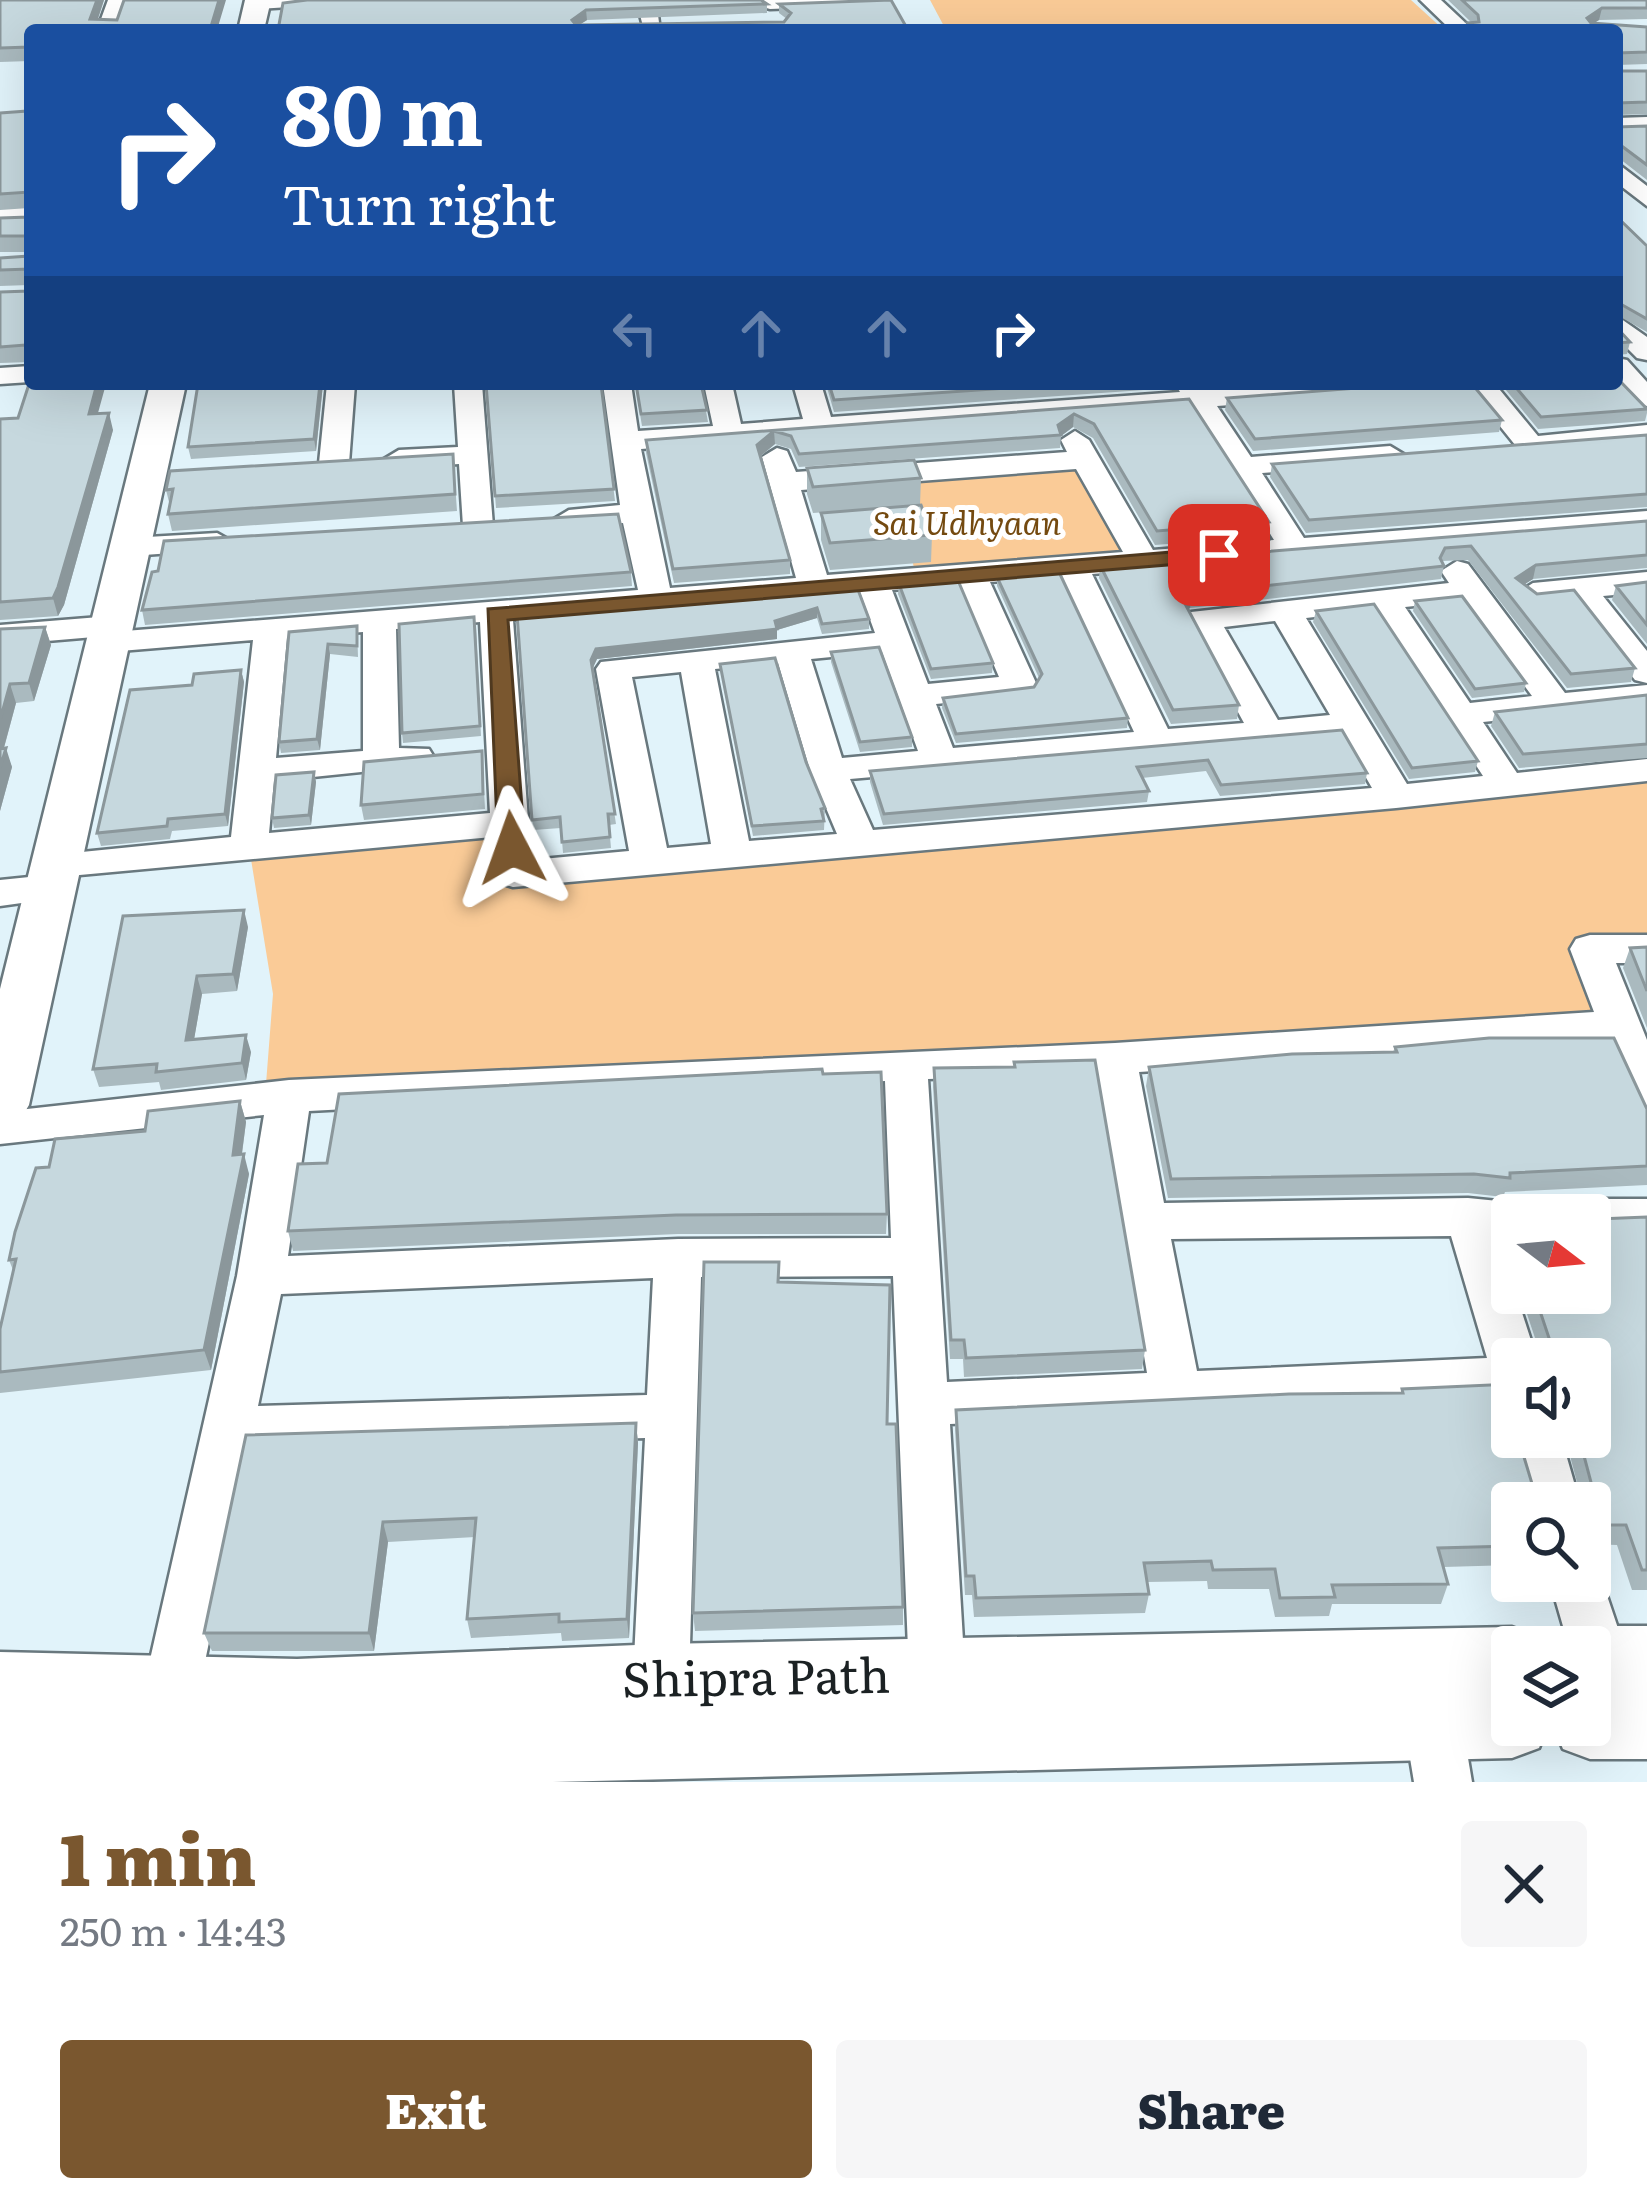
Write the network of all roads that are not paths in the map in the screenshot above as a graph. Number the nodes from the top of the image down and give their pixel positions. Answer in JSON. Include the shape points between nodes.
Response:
{"nodes":[{"id":1,"x":305,"y":0,"type":"edge"},
{"id":2,"x":849,"y":0,"type":"edge"},
{"id":3,"x":1430,"y":0,"type":"edge"},
{"id":4,"x":258,"y":1,"type":"edge"},
{"id":5,"x":770,"y":2,"type":"edge"},
{"id":6,"x":757,"y":23,"type":"edge"},
{"id":7,"x":1456,"y":24,"type":"edge"},
{"id":8,"x":1623,"y":175,"type":"edge"},
{"id":9,"x":1646,"y":196,"type":"edge"},
{"id":10,"x":1623,"y":329,"type":"edge"},
{"id":11,"x":1647,"y":352,"type":"edge"},
{"id":12,"x":1623,"y":372,"type":"edge"},
{"id":13,"x":168,"y":390,"type":"edge"},
{"id":14,"x":341,"y":390,"type":"edge"},
{"id":15,"x":468,"y":390,"type":"edge"},
{"id":16,"x":618,"y":390,"type":"edge"},
{"id":17,"x":719,"y":390,"type":"edge"},
{"id":18,"x":809,"y":390,"type":"edge"},
{"id":19,"x":1193,"y":390,"type":"edge"},
{"id":20,"x":1485,"y":390,"type":"edge"},
{"id":21,"x":1647,"y":398,"type":"edge"},
{"id":22,"x":1058,"y":409,"type":"junction"},
{"id":23,"x":819,"y":425,"type":"junction"},
{"id":24,"x":769,"y":429,"type":"junction"},
{"id":25,"x":729,"y":433,"type":"junction"},
{"id":26,"x":1647,"y":434,"type":"edge"},
{"id":27,"x":626,"y":441,"type":"junction"},
{"id":28,"x":1530,"y":445,"type":"junction"},
{"id":29,"x":1486,"y":448,"type":"edge"},
{"id":30,"x":1419,"y":453,"type":"edge"},
{"id":31,"x":471,"y":454,"type":"junction"},
{"id":32,"x":1087,"y":459,"type":"junction"},
{"id":33,"x":1242,"y":466,"type":"junction"},
{"id":34,"x":784,"y":482,"type":"junction"},
{"id":35,"x":636,"y":514,"type":"junction"},
{"id":36,"x":1647,"y":520,"type":"edge"},
{"id":37,"x":545,"y":521,"type":"edge"},
{"id":38,"x":477,"y":526,"type":"edge"},
{"id":39,"x":1431,"y":538,"type":"junction"},
{"id":40,"x":246,"y":540,"type":"edge"},
{"id":41,"x":130,"y":547,"type":"junction"},
{"id":42,"x":1294,"y":548,"type":"junction"},
{"id":43,"x":1144,"y":562,"type":"junction"},
{"id":44,"x":1073,"y":567,"type":"junction"},
{"id":45,"x":971,"y":575,"type":"junction"},
{"id":46,"x":873,"y":583,"type":"junction"},
{"id":47,"x":1647,"y":583,"type":"edge"},
{"id":48,"x":815,"y":588,"type":"junction"},
{"id":49,"x":1581,"y":589,"type":"junction"},
{"id":50,"x":1472,"y":590,"type":"junction"},
{"id":51,"x":1533,"y":593,"type":"edge"},
{"id":52,"x":1383,"y":599,"type":"junction"},
{"id":53,"x":657,"y":602,"type":"junction"},
{"id":54,"x":1284,"y":609,"type":"junction"},
{"id":55,"x":496,"y":614,"type":"junction"},
{"id":56,"x":379,"y":622,"type":"junction"},
{"id":57,"x":271,"y":631,"type":"junction"},
{"id":58,"x":0,"y":634,"type":"edge"},
{"id":59,"x":110,"y":634,"type":"junction"},
{"id":60,"x":894,"y":641,"type":"junction"},
{"id":61,"x":791,"y":652,"type":"junction"},
{"id":62,"x":696,"y":661,"type":"junction"},
{"id":63,"x":1647,"y":673,"type":"edge"},
{"id":64,"x":1647,"y":695,"type":"edge"},
{"id":65,"x":915,"y":696,"type":"junction"},
{"id":66,"x":1555,"y":703,"type":"junction"},
{"id":67,"x":1460,"y":714,"type":"junction"},
{"id":68,"x":1353,"y":724,"type":"junction"},
{"id":69,"x":1267,"y":732,"type":"junction"},
{"id":70,"x":1157,"y":742,"type":"junction"},
{"id":71,"x":505,"y":749,"type":"junction"},
{"id":72,"x":381,"y":760,"type":"junction"},
{"id":73,"x":940,"y":761,"type":"junction"},
{"id":74,"x":828,"y":770,"type":"junction"},
{"id":75,"x":1647,"y":770,"type":"edge"},
{"id":76,"x":258,"y":771,"type":"junction"},
{"id":77,"x":1508,"y":786,"type":"junction"},
{"id":78,"x":1396,"y":797,"type":"junction"},
{"id":79,"x":510,"y":823,"type":"junction"},
{"id":80,"x":859,"y":841,"type":"junction"},
{"id":81,"x":249,"y":847,"type":"junction"},
{"id":82,"x":732,"y":853,"type":"junction"},
{"id":83,"x":650,"y":860,"type":"junction"},
{"id":84,"x":53,"y":877,"type":"junction"},
{"id":85,"x":0,"y":893,"type":"edge"},
{"id":86,"x":1647,"y":949,"type":"edge"},
{"id":87,"x":1620,"y":1025,"type":"junction"},
{"id":88,"x":1115,"y":1058,"type":"junction"},
{"id":89,"x":906,"y":1064,"type":"junction"},
{"id":90,"x":3,"y":1076,"type":"edge"},
{"id":91,"x":1647,"y":1094,"type":"edge"},
{"id":92,"x":290,"y":1096,"type":"junction"},
{"id":93,"x":0,"y":1128,"type":"edge"},
{"id":94,"x":1490,"y":1216,"type":"edge"},
{"id":95,"x":1611,"y":1217,"type":"edge"},
{"id":96,"x":1647,"y":1217,"type":"edge"},
{"id":97,"x":1145,"y":1221,"type":"junction"},
{"id":98,"x":915,"y":1257,"type":"junction"},
{"id":99,"x":678,"y":1258,"type":"junction"},
{"id":100,"x":261,"y":1276,"type":"junction"},
{"id":101,"x":1509,"y":1338,"type":"edge"},
{"id":102,"x":1491,"y":1379,"type":"edge"},
{"id":103,"x":1176,"y":1394,"type":"junction"},
{"id":104,"x":922,"y":1404,"type":"junction"},
{"id":105,"x":672,"y":1416,"type":"junction"},
{"id":106,"x":227,"y":1429,"type":"junction"},
{"id":107,"x":1491,"y":1662,"type":"edge"},
{"id":108,"x":937,"y":1674,"type":"junction"},
{"id":109,"x":1611,"y":1681,"type":"edge"},
{"id":110,"x":0,"y":1687,"type":"edge"},
{"id":111,"x":170,"y":1695,"type":"junction"},
{"id":112,"x":1647,"y":1723,"type":"edge"},
{"id":113,"x":1491,"y":1731,"type":"edge"},
{"id":114,"x":672,"y":1745,"type":"edge"},
{"id":115,"x":0,"y":1747,"type":"edge"},
{"id":116,"x":1438,"y":1752,"type":"edge"}],
"edges":[{"from":1,"to":4,"type":"street"},
{"from":2,"to":5,"type":"street"},
{"from":3,"to":7,"type":"street"},
{"from":5,"to":6,"type":"street","via":[[778,22]]},
{"from":8,"to":9,"type":"street"},
{"from":10,"to":11,"type":"street"},
{"from":12,"to":21,"type":"street"},
{"from":13,"to":41,"type":"street","via":[[159,474]]},
{"from":14,"to":31,"type":"street","via":[[345,463]]},
{"from":15,"to":31,"type":"street"},
{"from":16,"to":27,"type":"street"},
{"from":17,"to":25,"type":"street"},
{"from":18,"to":23,"type":"street"},
{"from":19,"to":22,"type":"street"},
{"from":19,"to":33,"type":"street"},
{"from":20,"to":28,"type":"street"},
{"from":22,"to":23,"type":"street"},
{"from":22,"to":32,"type":"street"},
{"from":23,"to":24,"type":"street"},
{"from":24,"to":25,"type":"street"},
{"from":24,"to":34,"type":"street"},
{"from":25,"to":27,"type":"street"},
{"from":26,"to":28,"type":"street"},
{"from":27,"to":35,"type":"street"},
{"from":28,"to":29,"type":"street"},
{"from":30,"to":33,"type":"street"},
{"from":31,"to":38,"type":"street"},
{"from":32,"to":34,"type":"street"},
{"from":32,"to":43,"type":"street"},
{"from":33,"to":42,"type":"street"},
{"from":34,"to":48,"type":"street","via":[[808,527]]},
{"from":35,"to":37,"type":"street"},
{"from":35,"to":53,"type":"street"},
{"from":36,"to":39,"type":"street"},
{"from":39,"to":42,"type":"street"},
{"from":39,"to":50,"type":"street"},
{"from":40,"to":41,"type":"street"},
{"from":41,"to":59,"type":"street"},
{"from":42,"to":43,"type":"street"},
{"from":43,"to":44,"type":"street"},
{"from":44,"to":45,"type":"street"},
{"from":44,"to":70,"type":"street"},
{"from":45,"to":46,"type":"street"},
{"from":45,"to":65,"type":"street","via":[[1020,685]]},
{"from":46,"to":48,"type":"street"},
{"from":46,"to":60,"type":"street"},
{"from":47,"to":49,"type":"street"},
{"from":48,"to":53,"type":"street"},
{"from":49,"to":51,"type":"street"},
{"from":49,"to":63,"type":"street"},
{"from":50,"to":52,"type":"street"},
{"from":50,"to":66,"type":"street"},
{"from":52,"to":54,"type":"street"},
{"from":52,"to":67,"type":"street"},
{"from":53,"to":55,"type":"street"},
{"from":54,"to":68,"type":"street"},
{"from":54,"to":69,"type":"street","via":[[1203,619]]},
{"from":55,"to":56,"type":"street"},
{"from":55,"to":71,"type":"street"},
{"from":56,"to":57,"type":"street"},
{"from":56,"to":72,"type":"street"},
{"from":57,"to":59,"type":"street"},
{"from":57,"to":76,"type":"street"},
{"from":58,"to":59,"type":"street"},
{"from":59,"to":84,"type":"street"},
{"from":60,"to":61,"type":"street"},
{"from":60,"to":65,"type":"street"},
{"from":61,"to":62,"type":"street"},
{"from":61,"to":74,"type":"street"},
{"from":62,"to":82,"type":"street"},
{"from":62,"to":83,"type":"street","via":[[613,669]]},
{"from":64,"to":66,"type":"street"},
{"from":65,"to":73,"type":"street"},
{"from":66,"to":67,"type":"street"},
{"from":67,"to":77,"type":"street"},
{"from":68,"to":69,"type":"street"},
{"from":68,"to":78,"type":"street"},
{"from":69,"to":70,"type":"street"},
{"from":70,"to":73,"type":"street"},
{"from":71,"to":72,"type":"street"},
{"from":71,"to":79,"type":"street"},
{"from":72,"to":76,"type":"street"},
{"from":73,"to":74,"type":"street"},
{"from":74,"to":80,"type":"street"},
{"from":75,"to":77,"type":"street"},
{"from":76,"to":81,"type":"street"},
{"from":77,"to":78,"type":"street"},
{"from":78,"to":80,"type":"street"},
{"from":79,"to":81,"type":"street"},
{"from":79,"to":83,"type":"street","via":[[513,874]]},
{"from":80,"to":82,"type":"street"},
{"from":81,"to":84,"type":"street"},
{"from":82,"to":83,"type":"street"},
{"from":84,"to":85,"type":"street"},
{"from":84,"to":90,"type":"street"},
{"from":86,"to":87,"type":"street","via":[[1590,949]]},
{"from":87,"to":88,"type":"street"},
{"from":87,"to":91,"type":"street"},
{"from":88,"to":89,"type":"street"},
{"from":88,"to":97,"type":"street"},
{"from":89,"to":92,"type":"street"},
{"from":89,"to":98,"type":"street"},
{"from":92,"to":93,"type":"street"},
{"from":92,"to":100,"type":"street"},
{"from":94,"to":97,"type":"street"},
{"from":94,"to":101,"type":"street"},
{"from":95,"to":96,"type":"street"},
{"from":97,"to":103,"type":"street"},
{"from":98,"to":99,"type":"street"},
{"from":98,"to":104,"type":"street"},
{"from":99,"to":100,"type":"street"},
{"from":99,"to":105,"type":"street"},
{"from":100,"to":106,"type":"street"},
{"from":102,"to":103,"type":"street"},
{"from":103,"to":104,"type":"street"},
{"from":104,"to":108,"type":"street"},
{"from":105,"to":106,"type":"street"},
{"from":105,"to":114,"type":"street"},
{"from":106,"to":111,"type":"street"},
{"from":107,"to":108,"type":"street","name":"Shipra Path"},
{"from":108,"to":114,"type":"street","name":"Shipra Path"},
{"from":109,"to":112,"type":"street"},
{"from":110,"to":111,"type":"street","name":"Shipra Path"},
{"from":111,"to":114,"type":"street","name":"Shipra Path","via":[[297,1695]]},
{"from":113,"to":116,"type":"street","name":"Shipra Path"},
{"from":114,"to":115,"type":"street","name":"Shipra Path"},
{"from":114,"to":116,"type":"street","name":"Shipra Path"}]}
